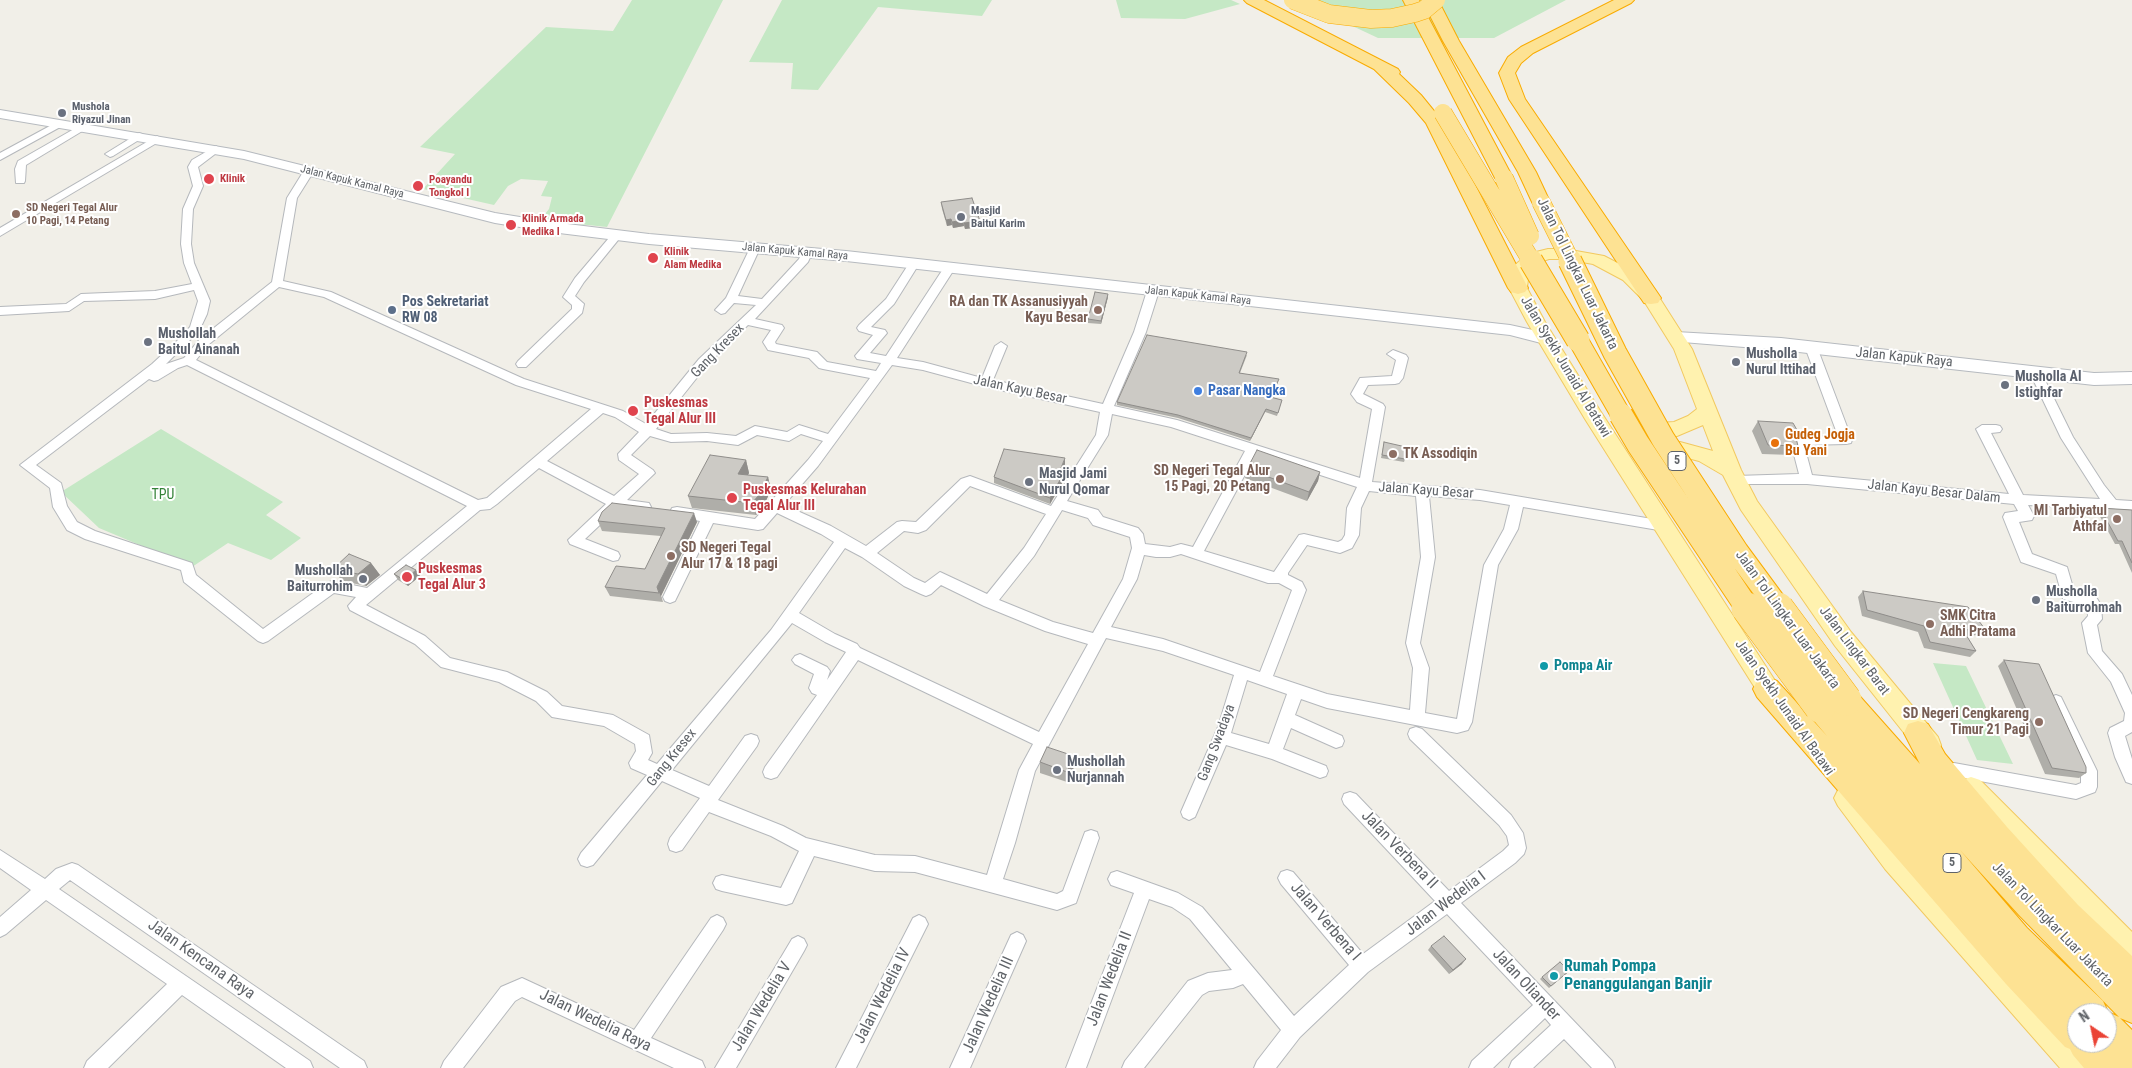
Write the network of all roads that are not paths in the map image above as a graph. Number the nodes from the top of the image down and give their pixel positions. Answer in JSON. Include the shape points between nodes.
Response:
{"nodes":[{"id":1,"x":1238,"y":0,"type":"edge"},
{"id":2,"x":1252,"y":0,"type":"edge"},
{"id":3,"x":1280,"y":0,"type":"edge"},
{"id":4,"x":1293,"y":0,"type":"edge"},
{"id":5,"x":1411,"y":0,"type":"edge"},
{"id":6,"x":1430,"y":0,"type":"edge"},
{"id":7,"x":1436,"y":0,"type":"edge"},
{"id":8,"x":1599,"y":0,"type":"edge"},
{"id":9,"x":1626,"y":0,"type":"edge"},
{"id":10,"x":1574,"y":10,"type":"dead end"},
{"id":11,"x":1345,"y":42,"type":"junction"},
{"id":12,"x":1507,"y":55,"type":"junction"},
{"id":13,"x":1379,"y":65,"type":"junction"},
{"id":14,"x":1439,"y":109,"type":"junction"},
{"id":15,"x":0,"y":114,"type":"edge"},
{"id":16,"x":59,"y":124,"type":"junction"},
{"id":17,"x":81,"y":128,"type":"junction"},
{"id":18,"x":139,"y":136,"type":"junction"},
{"id":19,"x":157,"y":140,"type":"junction"},
{"id":20,"x":216,"y":149,"type":"junction"},
{"id":21,"x":110,"y":154,"type":"dead end"},
{"id":22,"x":0,"y":157,"type":"edge"},
{"id":23,"x":309,"y":171,"type":"junction"},
{"id":24,"x":1529,"y":176,"type":"junction"},
{"id":25,"x":20,"y":181,"type":"dead end"},
{"id":26,"x":0,"y":233,"type":"edge"},
{"id":27,"x":618,"y":234,"type":"junction"},
{"id":28,"x":755,"y":248,"type":"junction"},
{"id":29,"x":807,"y":253,"type":"junction"},
{"id":30,"x":914,"y":264,"type":"junction"},
{"id":31,"x":949,"y":268,"type":"junction"},
{"id":32,"x":277,"y":283,"type":"junction"},
{"id":33,"x":199,"y":286,"type":"junction"},
{"id":34,"x":1518,"y":288,"type":"junction"},
{"id":35,"x":1153,"y":291,"type":"junction"},
{"id":36,"x":1651,"y":298,"type":"junction"},
{"id":37,"x":730,"y":299,"type":"junction"},
{"id":38,"x":766,"y":303,"type":"junction"},
{"id":39,"x":721,"y":310,"type":"dead end"},
{"id":40,"x":0,"y":311,"type":"edge"},
{"id":41,"x":746,"y":321,"type":"junction"},
{"id":42,"x":1540,"y":330,"type":"junction"},
{"id":43,"x":1676,"y":337,"type":"junction"},
{"id":44,"x":1578,"y":340,"type":"junction"},
{"id":45,"x":1001,"y":346,"type":"dead end"},
{"id":46,"x":1812,"y":347,"type":"junction"},
{"id":47,"x":1393,"y":354,"type":"dead end"},
{"id":48,"x":188,"y":361,"type":"junction"},
{"id":49,"x":889,"y":361,"type":"junction"},
{"id":50,"x":522,"y":364,"type":"dead end"},
{"id":51,"x":2036,"y":373,"type":"junction"},
{"id":52,"x":878,"y":375,"type":"junction"},
{"id":53,"x":2132,"y":378,"type":"edge"},
{"id":54,"x":986,"y":383,"type":"junction"},
{"id":55,"x":601,"y":408,"type":"junction"},
{"id":56,"x":1107,"y":408,"type":"junction"},
{"id":57,"x":1708,"y":410,"type":"junction"},
{"id":58,"x":1592,"y":414,"type":"junction"},
{"id":59,"x":89,"y":423,"type":"dead end"},
{"id":60,"x":1996,"y":429,"type":"dead end"},
{"id":61,"x":648,"y":431,"type":"junction"},
{"id":62,"x":831,"y":439,"type":"junction"},
{"id":63,"x":1252,"y":450,"type":"junction"},
{"id":64,"x":538,"y":462,"type":"junction"},
{"id":65,"x":1733,"y":475,"type":"junction"},
{"id":66,"x":1633,"y":476,"type":"junction"},
{"id":67,"x":1807,"y":479,"type":"junction"},
{"id":68,"x":1365,"y":484,"type":"junction"},
{"id":69,"x":1422,"y":492,"type":"junction"},
{"id":70,"x":2021,"y":500,"type":"junction"},
{"id":71,"x":1518,"y":502,"type":"junction"},
{"id":72,"x":616,"y":503,"type":"junction"},
{"id":73,"x":473,"y":504,"type":"dead end"},
{"id":74,"x":2112,"y":505,"type":"junction"},
{"id":75,"x":774,"y":506,"type":"junction"},
{"id":76,"x":2132,"y":506,"type":"edge"},
{"id":77,"x":1056,"y":508,"type":"junction"},
{"id":78,"x":709,"y":517,"type":"junction"},
{"id":79,"x":1664,"y":526,"type":"junction"},
{"id":80,"x":843,"y":541,"type":"junction"},
{"id":81,"x":1139,"y":548,"type":"junction"},
{"id":82,"x":867,"y":553,"type":"junction"},
{"id":83,"x":1196,"y":554,"type":"junction"},
{"id":84,"x":613,"y":556,"type":"dead end"},
{"id":85,"x":1282,"y":578,"type":"junction"},
{"id":86,"x":370,"y":594,"type":"junction"},
{"id":87,"x":670,"y":597,"type":"dead end"},
{"id":88,"x":989,"y":602,"type":"junction"},
{"id":89,"x":791,"y":615,"type":"junction"},
{"id":90,"x":1099,"y":635,"type":"junction"},
{"id":91,"x":855,"y":652,"type":"junction"},
{"id":92,"x":800,"y":660,"type":"dead end"},
{"id":93,"x":1242,"y":673,"type":"junction"},
{"id":94,"x":1264,"y":680,"type":"junction"},
{"id":95,"x":2049,"y":688,"type":"edge"},
{"id":96,"x":1767,"y":689,"type":"junction"},
{"id":97,"x":1296,"y":691,"type":"junction"},
{"id":98,"x":827,"y":692,"type":"junction"},
{"id":99,"x":1833,"y":703,"type":"junction"},
{"id":100,"x":2132,"y":714,"type":"edge"},
{"id":101,"x":1285,"y":718,"type":"junction"},
{"id":102,"x":1412,"y":722,"type":"junction"},
{"id":103,"x":1918,"y":733,"type":"junction"},
{"id":104,"x":1222,"y":737,"type":"junction"},
{"id":105,"x":751,"y":741,"type":"dead end"},
{"id":106,"x":1042,"y":741,"type":"junction"},
{"id":107,"x":1336,"y":741,"type":"dead end"},
{"id":108,"x":1274,"y":753,"type":"junction"},
{"id":109,"x":1954,"y":770,"type":"junction"},
{"id":110,"x":1320,"y":771,"type":"dead end"},
{"id":111,"x":660,"y":772,"type":"junction"},
{"id":112,"x":771,"y":772,"type":"dead end"},
{"id":113,"x":2132,"y":777,"type":"edge"},
{"id":114,"x":709,"y":799,"type":"junction"},
{"id":115,"x":1350,"y":799,"type":"dead end"},
{"id":116,"x":1189,"y":812,"type":"dead end"},
{"id":117,"x":1090,"y":838,"type":"dead end"},
{"id":118,"x":676,"y":844,"type":"dead end"},
{"id":119,"x":810,"y":846,"type":"junction"},
{"id":120,"x":0,"y":858,"type":"edge"},
{"id":121,"x":587,"y":859,"type":"dead end"},
{"id":122,"x":1287,"y":878,"type":"dead end"},
{"id":123,"x":1117,"y":879,"type":"dead end"},
{"id":124,"x":722,"y":883,"type":"dead end"},
{"id":125,"x":993,"y":884,"type":"junction"},
{"id":126,"x":44,"y":890,"type":"junction"},
{"id":127,"x":1144,"y":890,"type":"junction"},
{"id":128,"x":1448,"y":902,"type":"junction"},
{"id":129,"x":718,"y":924,"type":"dead end"},
{"id":130,"x":919,"y":924,"type":"dead end"},
{"id":131,"x":0,"y":928,"type":"edge"},
{"id":132,"x":1017,"y":941,"type":"dead end"},
{"id":133,"x":798,"y":945,"type":"dead end"},
{"id":134,"x":2132,"y":952,"type":"edge"},
{"id":135,"x":1362,"y":966,"type":"junction"},
{"id":136,"x":1247,"y":974,"type":"junction"},
{"id":137,"x":2132,"y":980,"type":"edge"},
{"id":138,"x":180,"y":984,"type":"junction"},
{"id":139,"x":2081,"y":1003,"type":"edge"},
{"id":140,"x":1545,"y":1006,"type":"junction"},
{"id":141,"x":2132,"y":1006,"type":"edge"},
{"id":142,"x":2067,"y":1024,"type":"edge"},
{"id":143,"x":1564,"y":1026,"type":"junction"},
{"id":144,"x":1294,"y":1030,"type":"junction"},
{"id":145,"x":2117,"y":1039,"type":"edge"},
{"id":146,"x":638,"y":1041,"type":"junction"},
{"id":147,"x":2094,"y":1053,"type":"edge"},
{"id":148,"x":2132,"y":1054,"type":"edge"},
{"id":149,"x":94,"y":1068,"type":"edge"},
{"id":150,"x":303,"y":1068,"type":"edge"},
{"id":151,"x":357,"y":1068,"type":"edge"},
{"id":152,"x":451,"y":1068,"type":"edge"},
{"id":153,"x":695,"y":1068,"type":"edge"},
{"id":154,"x":725,"y":1068,"type":"edge"},
{"id":155,"x":846,"y":1068,"type":"edge"},
{"id":156,"x":960,"y":1068,"type":"edge"},
{"id":157,"x":1076,"y":1068,"type":"edge"},
{"id":158,"x":1132,"y":1068,"type":"edge"},
{"id":159,"x":1264,"y":1068,"type":"edge"},
{"id":160,"x":1479,"y":1068,"type":"edge"},
{"id":161,"x":1519,"y":1068,"type":"edge"},
{"id":162,"x":1605,"y":1068,"type":"edge"},
{"id":163,"x":2080,"y":1068,"type":"edge"},
{"id":164,"x":2108,"y":1068,"type":"edge"}],
"edges":[{"from":1,"to":11,"type":"highway","via":[[1280,20]]},
{"from":2,"to":11,"type":"highway"},
{"from":3,"to":11,"type":"highway"},
{"from":4,"to":7,"type":"highway","bridge":true,"via":[[1329,14],[1371,19],[1414,14]]},
{"from":5,"to":44,"type":"highway","bridge":true,"via":[[1504,178]]},
{"from":6,"to":24,"type":"highway"},
{"from":8,"to":12,"type":"highway","via":[[1551,34]]},
{"from":9,"to":36,"type":"highway","via":[[1526,50],[1514,60],[1507,73],[1517,99]]},
{"from":10,"to":12,"type":"highway"},
{"from":11,"to":13,"type":"highway"},
{"from":11,"to":14,"type":"highway","via":[[1400,70],[1420,86]]},
{"from":12,"to":24,"type":"highway","via":[[1497,68],[1495,93]]},
{"from":13,"to":14,"type":"highway","via":[[1393,72]]},
{"from":13,"to":34,"type":"highway","via":[[1434,122]]},
{"from":14,"to":44,"type":"highway","bridge":true},
{"from":15,"to":16,"type":"main road","name":"Jalan Kapuk Kamal Raya"},
{"from":16,"to":17,"type":"main road","name":"Jalan Kapuk Kamal Raya"},
{"from":16,"to":22,"type":"street"},
{"from":17,"to":18,"type":"main road","name":"Jalan Kapuk Kamal Raya"},
{"from":17,"to":25,"type":"street","via":[[22,163]]},
{"from":18,"to":19,"type":"main road","name":"Jalan Kapuk Kamal Raya"},
{"from":18,"to":21,"type":"street"},
{"from":19,"to":20,"type":"main road","name":"Jalan Kapuk Kamal Raya"},
{"from":19,"to":26,"type":"street"},
{"from":20,"to":23,"type":"main road","name":"Jalan Kapuk Kamal Raya"},
{"from":20,"to":33,"type":"street","via":[[193,167],[198,186],[188,209],[186,244],[189,263]]},
{"from":23,"to":27,"type":"main road","name":"Jalan Kapuk Kamal Raya","via":[[495,218]]},
{"from":23,"to":32,"type":"street","via":[[292,198]]},
{"from":24,"to":99,"type":"highway","name":"Jalan Tol Lingkar Luar Jakarta","number":"5","bridge":true,"via":[[1615,353],[1663,440]]},
{"from":27,"to":28,"type":"main road","name":"Jalan Kapuk Kamal Raya"},
{"from":27,"to":50,"type":"street","via":[[579,280],[569,297],[578,304],[578,310]]},
{"from":28,"to":29,"type":"main road","name":"Jalan Kapuk Kamal Raya"},
{"from":28,"to":37,"type":"street"},
{"from":29,"to":30,"type":"main road","name":"Jalan Kapuk Kamal Raya"},
{"from":29,"to":38,"type":"street","name":"Gang Kresex"},
{"from":30,"to":31,"type":"main road","name":"Jalan Kapuk Kamal Raya"},
{"from":30,"to":49,"type":"street","name":"Jalan Kayu Besar","via":[[890,302],[863,328],[881,333],[861,356]]},
{"from":31,"to":35,"type":"main road","name":"Jalan Kapuk Kamal Raya"},
{"from":31,"to":49,"type":"street"},
{"from":32,"to":48,"type":"street","via":[[204,342]]},
{"from":32,"to":55,"type":"street","via":[[327,294],[520,382]]},
{"from":33,"to":40,"type":"street","via":[[155,295],[82,298],[68,307]]},
{"from":33,"to":86,"type":"street","via":[[204,300],[201,314],[195,328],[176,349],[27,465],[56,486],[60,506],[72,526],[187,567],[189,578],[263,637],[332,587]]},
{"from":34,"to":36,"type":"main road","name":"Jalan Lingkar Barat","via":[[1521,270],[1534,258],[1548,254],[1574,254],[1617,268]]},
{"from":34,"to":42,"type":"main road","name":"Jalan Syekh Junaid Al Batawi"},
{"from":35,"to":42,"type":"main road","name":"Jalan Kapuk Kamal Raya","via":[[1510,330]]},
{"from":35,"to":56,"type":"street","via":[[1140,332]]},
{"from":36,"to":43,"type":"main road","name":"Jalan Lingkar Barat"},
{"from":37,"to":38,"type":"street"},
{"from":37,"to":39,"type":"street"},
{"from":38,"to":41,"type":"street","name":"Gang Kresex"},
{"from":41,"to":52,"type":"street","via":[[778,328],[769,342],[772,347],[813,355],[823,365]]},
{"from":41,"to":61,"type":"street","name":"Gang Kresex","via":[[703,362]]},
{"from":42,"to":58,"type":"main road","name":"Jalan Syekh Junaid Al Batawi"},
{"from":43,"to":46,"type":"main road","name":"Jalan Kapuk Raya"},
{"from":43,"to":57,"type":"main road","name":"Jalan Lingkar Barat"},
{"from":44,"to":99,"type":"highway","name":"Jalan Tol Lingkar Luar Jakarta","number":"5","bridge":true,"via":[[1654,468],[1758,624]]},
{"from":45,"to":54,"type":"street"},
{"from":46,"to":51,"type":"main road","name":"Jalan Kapuk Raya"},
{"from":46,"to":67,"type":"street","via":[[1846,440],[1797,443]]},
{"from":47,"to":68,"type":"street","via":[[1402,358],[1399,376],[1395,380],[1364,381],[1357,394],[1379,407]]},
{"from":48,"to":59,"type":"street","via":[[160,372]]},
{"from":48,"to":73,"type":"street"},
{"from":49,"to":52,"type":"street"},
{"from":49,"to":54,"type":"street","name":"Jalan Kayu Besar","via":[[923,366]]},
{"from":51,"to":53,"type":"main road","name":"Jalan Kapuk Raya","via":[[2094,379]]},
{"from":51,"to":74,"type":"street","via":[[2067,438]]},
{"from":52,"to":62,"type":"street"},
{"from":54,"to":56,"type":"street","name":"Jalan Kayu Besar"},
{"from":55,"to":61,"type":"street","via":[[619,414]]},
{"from":55,"to":64,"type":"street"},
{"from":56,"to":63,"type":"street","name":"Jalan Kayu Besar","via":[[1173,423]]},
{"from":56,"to":77,"type":"street","via":[[1102,435]]},
{"from":57,"to":58,"type":"main road","via":[[1695,421],[1677,429],[1660,431],[1642,431]]},
{"from":57,"to":65,"type":"main road","name":"Jalan Lingkar Barat"},
{"from":58,"to":66,"type":"main road","name":"Jalan Syekh Junaid Al Batawi"},
{"from":60,"to":70,"type":"street","via":[[1982,429]]},
{"from":61,"to":62,"type":"street","via":[[671,438],[707,437],[738,441],[755,430],[789,437],[799,428]]},
{"from":61,"to":72,"type":"street","name":"Gang Kresex","via":[[624,456],[648,473]]},
{"from":62,"to":75,"type":"street"},
{"from":63,"to":68,"type":"street","name":"Jalan Kayu Besar"},
{"from":63,"to":83,"type":"street"},
{"from":64,"to":72,"type":"street"},
{"from":64,"to":86,"type":"street","via":[[492,501],[477,505]]},
{"from":65,"to":66,"type":"main road","via":[[1705,456],[1680,449],[1665,449],[1651,451],[1638,461]]},
{"from":65,"to":67,"type":"street","name":"Jalan Kayu Besar Dalam"},
{"from":65,"to":103,"type":"main road","name":"Jalan Lingkar Barat","via":[[1748,505],[1843,639]]},
{"from":66,"to":79,"type":"main road","name":"Jalan Syekh Junaid Al Batawi"},
{"from":67,"to":70,"type":"street","name":"Jalan Kayu Besar Dalam"},
{"from":68,"to":69,"type":"street","name":"Jalan Kayu Besar","via":[[1375,488]]},
{"from":68,"to":85,"type":"street","via":[[1354,508],[1352,536],[1347,544],[1336,548],[1304,539],[1283,568]]},
{"from":69,"to":71,"type":"street","name":"Jalan Kayu Besar"},
{"from":69,"to":102,"type":"street","via":[[1428,557],[1413,643],[1421,668]]},
{"from":70,"to":74,"type":"street","name":"Jalan Kayu Besar Dalam"},
{"from":70,"to":100,"type":"street","via":[[2027,516],[2010,517],[2026,558],[2062,571],[2068,595],[2094,605],[2095,619],[2089,623],[2095,653],[2117,678]]},
{"from":71,"to":79,"type":"street","name":"Jalan Kayu Besar"},
{"from":71,"to":102,"type":"street","via":[[1511,529],[1491,565],[1464,722],[1457,726]]},
{"from":72,"to":78,"type":"street"},
{"from":72,"to":84,"type":"street","name":"Gang Kresex","via":[[574,540]]},
{"from":74,"to":76,"type":"street","name":"Jalan Kayu Besar Dalam"},
{"from":75,"to":78,"type":"street","via":[[758,524]]},
{"from":75,"to":80,"type":"street"},
{"from":77,"to":81,"type":"street","via":[[1093,514],[1098,521],[1133,532]]},
{"from":77,"to":82,"type":"street","via":[[970,481],[921,526],[902,526]]},
{"from":77,"to":88,"type":"street","via":[[1030,552]]},
{"from":78,"to":87,"type":"street"},
{"from":79,"to":96,"type":"main road","name":"Jalan Syekh Junaid Al Batawi"},
{"from":80,"to":82,"type":"street"},
{"from":80,"to":89,"type":"street"},
{"from":81,"to":83,"type":"street","via":[[1156,552],[1181,549]]},
{"from":81,"to":90,"type":"street","via":[[1130,579]]},
{"from":82,"to":88,"type":"street","via":[[926,590],[940,578]]},
{"from":83,"to":85,"type":"street","via":[[1268,577]]},
{"from":85,"to":94,"type":"street","via":[[1299,590]]},
{"from":86,"to":111,"type":"street","via":[[355,606],[420,640],[446,663],[502,676],[542,697],[558,712],[607,720],[643,740],[644,753],[637,763]]},
{"from":88,"to":90,"type":"street","via":[[1050,627]]},
{"from":89,"to":91,"type":"street"},
{"from":89,"to":111,"type":"street","name":"Gang Kresex"},
{"from":90,"to":93,"type":"street","via":[[1163,645]]},
{"from":90,"to":106,"type":"street"},
{"from":91,"to":98,"type":"street"},
{"from":91,"to":106,"type":"street"},
{"from":92,"to":98,"type":"street","via":[[822,671],[817,688]]},
{"from":93,"to":94,"type":"street"},
{"from":93,"to":104,"type":"street","name":"Gang Swadaya"},
{"from":94,"to":97,"type":"street"},
{"from":95,"to":109,"type":"street","via":[[2090,771],[2089,787],[2076,792]]},
{"from":96,"to":142,"type":"highway"},
{"from":96,"to":163,"type":"main road","name":"Jalan Syekh Junaid Al Batawi","via":[[1894,860]]},
{"from":97,"to":101,"type":"street"},
{"from":97,"to":102,"type":"street"},
{"from":98,"to":112,"type":"street"},
{"from":99,"to":139,"type":"highway","name":"Jalan Tol Lingkar Luar Jakarta","number":"5","via":[[2016,938]]},
{"from":99,"to":141,"type":"highway","name":"Jalan Tol Lingkar Luar Jakarta","number":"5","via":[[1919,784],[2030,904]]},
{"from":100,"to":113,"type":"street","via":[[2131,725],[2116,733]]},
{"from":101,"to":107,"type":"street"},
{"from":101,"to":108,"type":"street"},
{"from":102,"to":128,"type":"street","name":"Jalan Wedelia I","via":[[1515,833],[1518,848]]},
{"from":103,"to":109,"type":"main road","name":"Jalan Lingkar Barat"},
{"from":103,"to":137,"type":"highway","via":[[1935,763],[1996,837]]},
{"from":104,"to":108,"type":"street"},
{"from":104,"to":116,"type":"street","name":"Gang Swadaya"},
{"from":105,"to":114,"type":"street"},
{"from":106,"to":125,"type":"street","via":[[1027,770]]},
{"from":108,"to":110,"type":"street"},
{"from":109,"to":134,"type":"main road","name":"Jalan Lingkar Barat"},
{"from":111,"to":114,"type":"street"},
{"from":111,"to":121,"type":"street","name":"Gang Kresex"},
{"from":114,"to":118,"type":"street"},
{"from":114,"to":119,"type":"street"},
{"from":115,"to":128,"type":"street","name":"Jalan Verbena II"},
{"from":117,"to":125,"type":"street","via":[[1074,889],[1064,901],[1057,902]]},
{"from":119,"to":124,"type":"street","via":[[786,897]]},
{"from":119,"to":125,"type":"street","via":[[875,863],[915,864]]},
{"from":120,"to":126,"type":"street"},
{"from":122,"to":135,"type":"street","name":"Jalan Verbena I"},
{"from":123,"to":127,"type":"street"},
{"from":126,"to":131,"type":"street","name":"Jalan Kencana Raya"},
{"from":126,"to":138,"type":"street"},
{"from":126,"to":151,"type":"street","name":"Jalan Kencana Raya","via":[[67,872],[76,873]]},
{"from":127,"to":136,"type":"street","via":[[1187,905]]},
{"from":127,"to":157,"type":"street","name":"Jalan Wedelia II"},
{"from":128,"to":135,"type":"street","name":"Jalan Wedelia I"},
{"from":128,"to":140,"type":"street","name":"Jalan Oliander"},
{"from":129,"to":146,"type":"street"},
{"from":130,"to":155,"type":"street","name":"Jalan Wedelia IV"},
{"from":132,"to":156,"type":"street","name":"Jalan Wedelia III"},
{"from":133,"to":154,"type":"street","name":"Jalan Wedelia V"},
{"from":135,"to":144,"type":"street","name":"Jalan Wedelia I"},
{"from":136,"to":144,"type":"street"},
{"from":136,"to":158,"type":"street","via":[[1195,988]]},
{"from":138,"to":149,"type":"street"},
{"from":138,"to":150,"type":"street"},
{"from":140,"to":143,"type":"street","name":"Jalan Oliander"},
{"from":140,"to":160,"type":"street"},
{"from":143,"to":161,"type":"street"},
{"from":143,"to":162,"type":"street","name":"Jalan Oliander"},
{"from":144,"to":159,"type":"street","name":"Jalan Wedelia I"},
{"from":145,"to":148,"type":"highway"},
{"from":146,"to":152,"type":"street","name":"Jalan Wedelia Raya","via":[[522,987],[508,994]]},
{"from":146,"to":153,"type":"street","name":"Jalan Wedelia Raya"},
{"from":147,"to":164,"type":"highway"}]}
